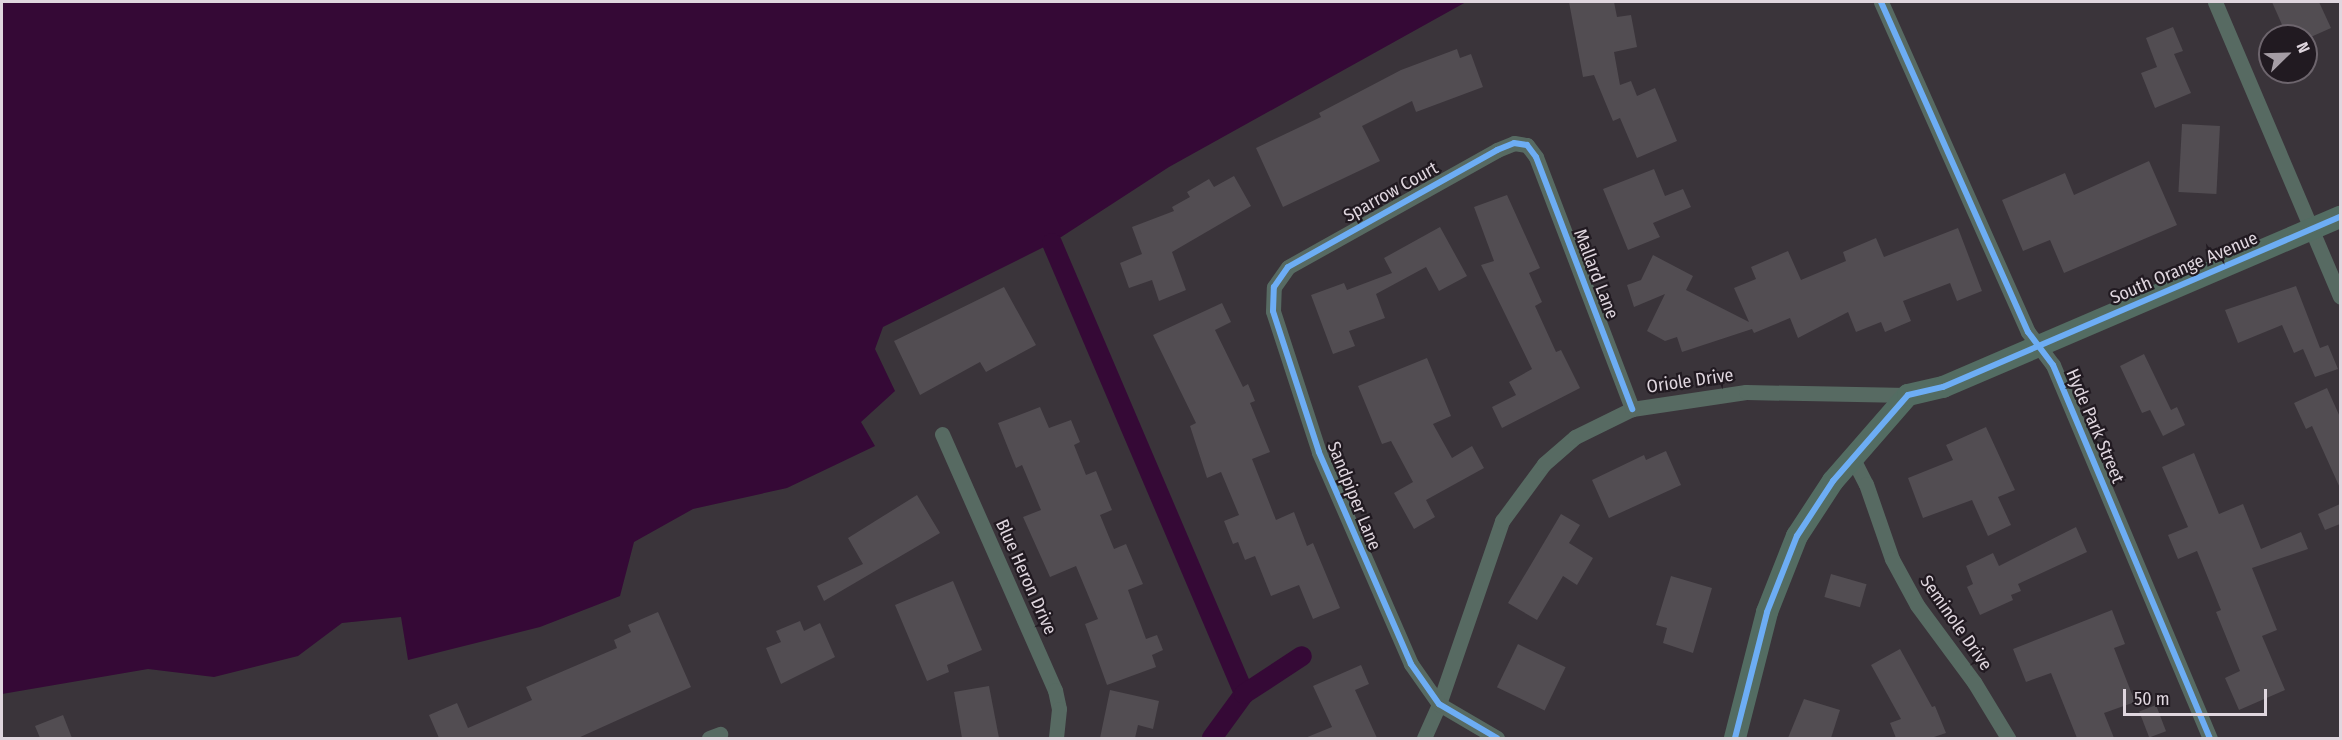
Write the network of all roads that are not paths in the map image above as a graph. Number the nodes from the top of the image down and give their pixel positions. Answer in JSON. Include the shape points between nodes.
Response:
{"nodes":[{"id":1,"x":1881,"y":2,"type":"edge"},
{"id":2,"x":2216,"y":2,"type":"edge"},
{"id":3,"x":1532,"y":150,"type":"joint"},
{"id":4,"x":2340,"y":218,"type":"edge"},
{"id":5,"x":2312,"y":230,"type":"junction"},
{"id":6,"x":1274,"y":287,"type":"joint"},
{"id":7,"x":2340,"y":297,"type":"edge"},
{"id":8,"x":2039,"y":347,"type":"junction"},
{"id":9,"x":1908,"y":395,"type":"junction"},
{"id":10,"x":1632,"y":409,"type":"junction"},
{"id":11,"x":942,"y":434,"type":"dead end"},
{"id":12,"x":1853,"y":459,"type":"junction"},
{"id":13,"x":1439,"y":704,"type":"junction"},
{"id":14,"x":1056,"y":738,"type":"edge"},
{"id":15,"x":1424,"y":738,"type":"edge"},
{"id":16,"x":1497,"y":738,"type":"edge"},
{"id":17,"x":1735,"y":738,"type":"edge"},
{"id":18,"x":2008,"y":738,"type":"edge"},
{"id":19,"x":2210,"y":738,"type":"edge"}],
"edges":[{"from":1,"to":8,"type":"street","name":"Hyde Park Street","via":[[2023,321]]},
{"from":2,"to":5,"type":"street"},
{"from":3,"to":6,"type":"street","name":"Sparrow Court","via":[[1514,143],[1497,150],[1288,267]]},
{"from":3,"to":10,"type":"street","name":"Mallard Lane"},
{"from":4,"to":5,"type":"street","name":"South Orange Avenue"},
{"from":5,"to":7,"type":"street"},
{"from":5,"to":8,"type":"street","name":"South Orange Avenue"},
{"from":6,"to":13,"type":"street","name":"Sandpiper Lane","via":[[1273,311],[1319,452],[1411,664]]},
{"from":8,"to":9,"type":"street","name":"South Orange Avenue","via":[[1943,387]]},
{"from":8,"to":19,"type":"street","name":"Hyde Park Street","via":[[2054,365]]},
{"from":9,"to":10,"type":"street","name":"Oriole Drive","via":[[1746,392]]},
{"from":9,"to":12,"type":"street"},
{"from":10,"to":13,"type":"street","name":"Oriole Drive","via":[[1575,437],[1515,499],[1493,542]]},
{"from":11,"to":14,"type":"street","name":"Blue Heron Drive","via":[[1054,690],[1059,709]]},
{"from":12,"to":17,"type":"street","via":[[1811,512],[1784,564],[1767,612]]},
{"from":12,"to":18,"type":"street","name":"Seminole Drive","via":[[1866,484],[1892,559],[1917,605],[1974,682]]},
{"from":13,"to":15,"type":"street","name":"Oriole Drive"},
{"from":13,"to":16,"type":"street"}]}
